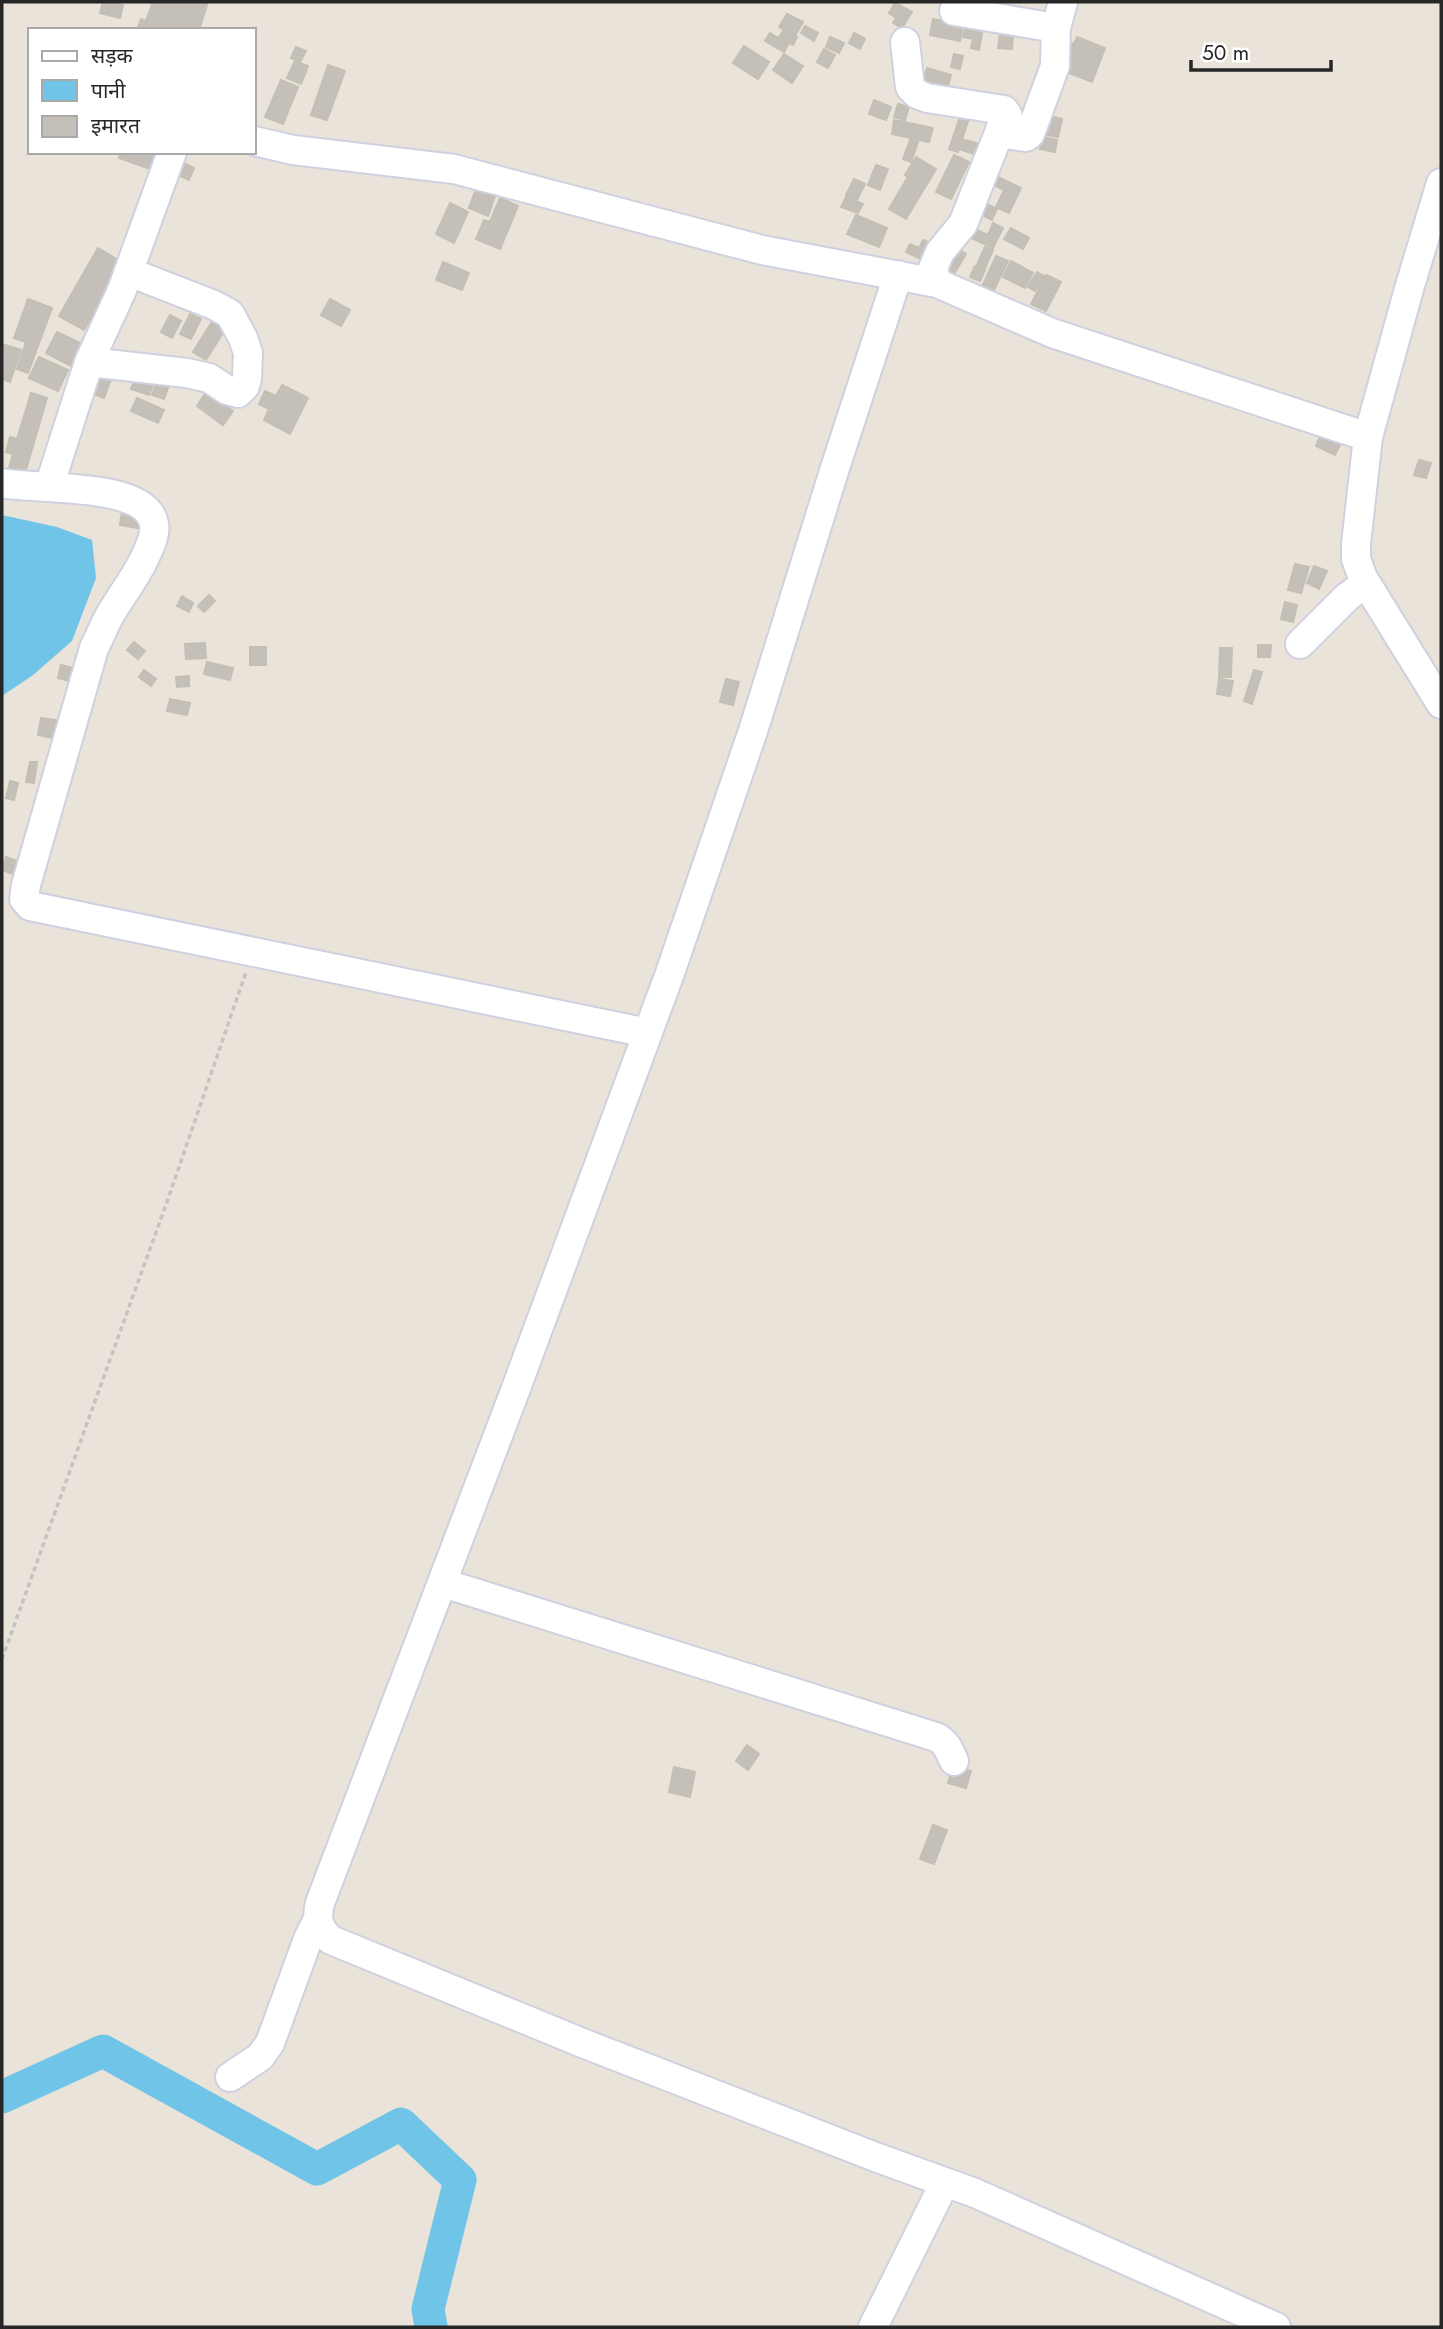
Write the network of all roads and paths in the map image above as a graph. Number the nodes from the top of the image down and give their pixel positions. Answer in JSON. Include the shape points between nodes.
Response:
{"nodes":[{"id":1,"x":954,"y":10,"type":"dead end"},
{"id":2,"x":1060,"y":15,"type":"edge"},
{"id":3,"x":905,"y":42,"type":"dead end"},
{"id":4,"x":999,"y":133,"type":"junction"},
{"id":5,"x":256,"y":141,"type":"edge"},
{"id":6,"x":171,"y":154,"type":"edge"},
{"id":7,"x":1441,"y":183,"type":"edge"},
{"id":8,"x":129,"y":272,"type":"junction"},
{"id":9,"x":898,"y":275,"type":"junction"},
{"id":10,"x":937,"y":283,"type":"junction"},
{"id":11,"x":89,"y":362,"type":"junction"},
{"id":12,"x":1368,"y":437,"type":"junction"},
{"id":13,"x":2,"y":483,"type":"edge"},
{"id":14,"x":49,"y":487,"type":"junction"},
{"id":15,"x":1366,"y":583,"type":"junction"},
{"id":16,"x":1300,"y":644,"type":"dead end"},
{"id":17,"x":1441,"y":704,"type":"edge"},
{"id":18,"x":13,"y":899,"type":"edge"},
{"id":19,"x":252,"y":953,"type":"junction"},
{"id":20,"x":648,"y":1033,"type":"junction"},
{"id":21,"x":443,"y":1583,"type":"junction"},
{"id":22,"x":2,"y":1659,"type":"edge"},
{"id":23,"x":954,"y":1761,"type":"dead end"},
{"id":24,"x":317,"y":1921,"type":"junction"},
{"id":25,"x":230,"y":2077,"type":"dead end"},
{"id":26,"x":945,"y":2182,"type":"junction"},
{"id":27,"x":873,"y":2327,"type":"edge"},
{"id":28,"x":1276,"y":2327,"type":"edge"}],
"edges":[{"from":1,"to":2,"type":"street"},
{"from":2,"to":4,"type":"street","via":[[1055,66],[1030,134],[1021,138]]},
{"from":3,"to":4,"type":"street","via":[[908,81],[917,94],[1004,110],[1008,116]]},
{"from":4,"to":10,"type":"street","via":[[963,224],[933,268]]},
{"from":5,"to":9,"type":"street","via":[[454,169],[762,250]]},
{"from":6,"to":8,"type":"street"},
{"from":7,"to":12,"type":"street"},
{"from":8,"to":11,"type":"street"},
{"from":8,"to":11,"type":"street","via":[[230,314],[248,353],[245,386],[238,393],[187,373]]},
{"from":9,"to":10,"type":"street"},
{"from":9,"to":20,"type":"street","via":[[753,731]]},
{"from":10,"to":12,"type":"street","via":[[1052,333]]},
{"from":11,"to":14,"type":"street"},
{"from":12,"to":15,"type":"street","via":[[1356,544],[1356,559]]},
{"from":13,"to":14,"type":"street"},
{"from":14,"to":18,"type":"street","via":[[113,495],[140,505],[154,523],[153,537],[94,649],[26,885]]},
{"from":15,"to":16,"type":"street"},
{"from":15,"to":17,"type":"street"},
{"from":18,"to":19,"type":"street","via":[[38,909]]},
{"from":19,"to":20,"type":"street"},
{"from":19,"to":22,"type":"path"},
{"from":20,"to":21,"type":"street"},
{"from":21,"to":23,"type":"street","via":[[936,1737],[943,1740]]},
{"from":21,"to":24,"type":"street"},
{"from":24,"to":25,"type":"street","via":[[270,2043],[260,2057]]},
{"from":24,"to":26,"type":"street","via":[[331,1940],[585,2044]]},
{"from":26,"to":27,"type":"street"},
{"from":26,"to":28,"type":"street"}]}
